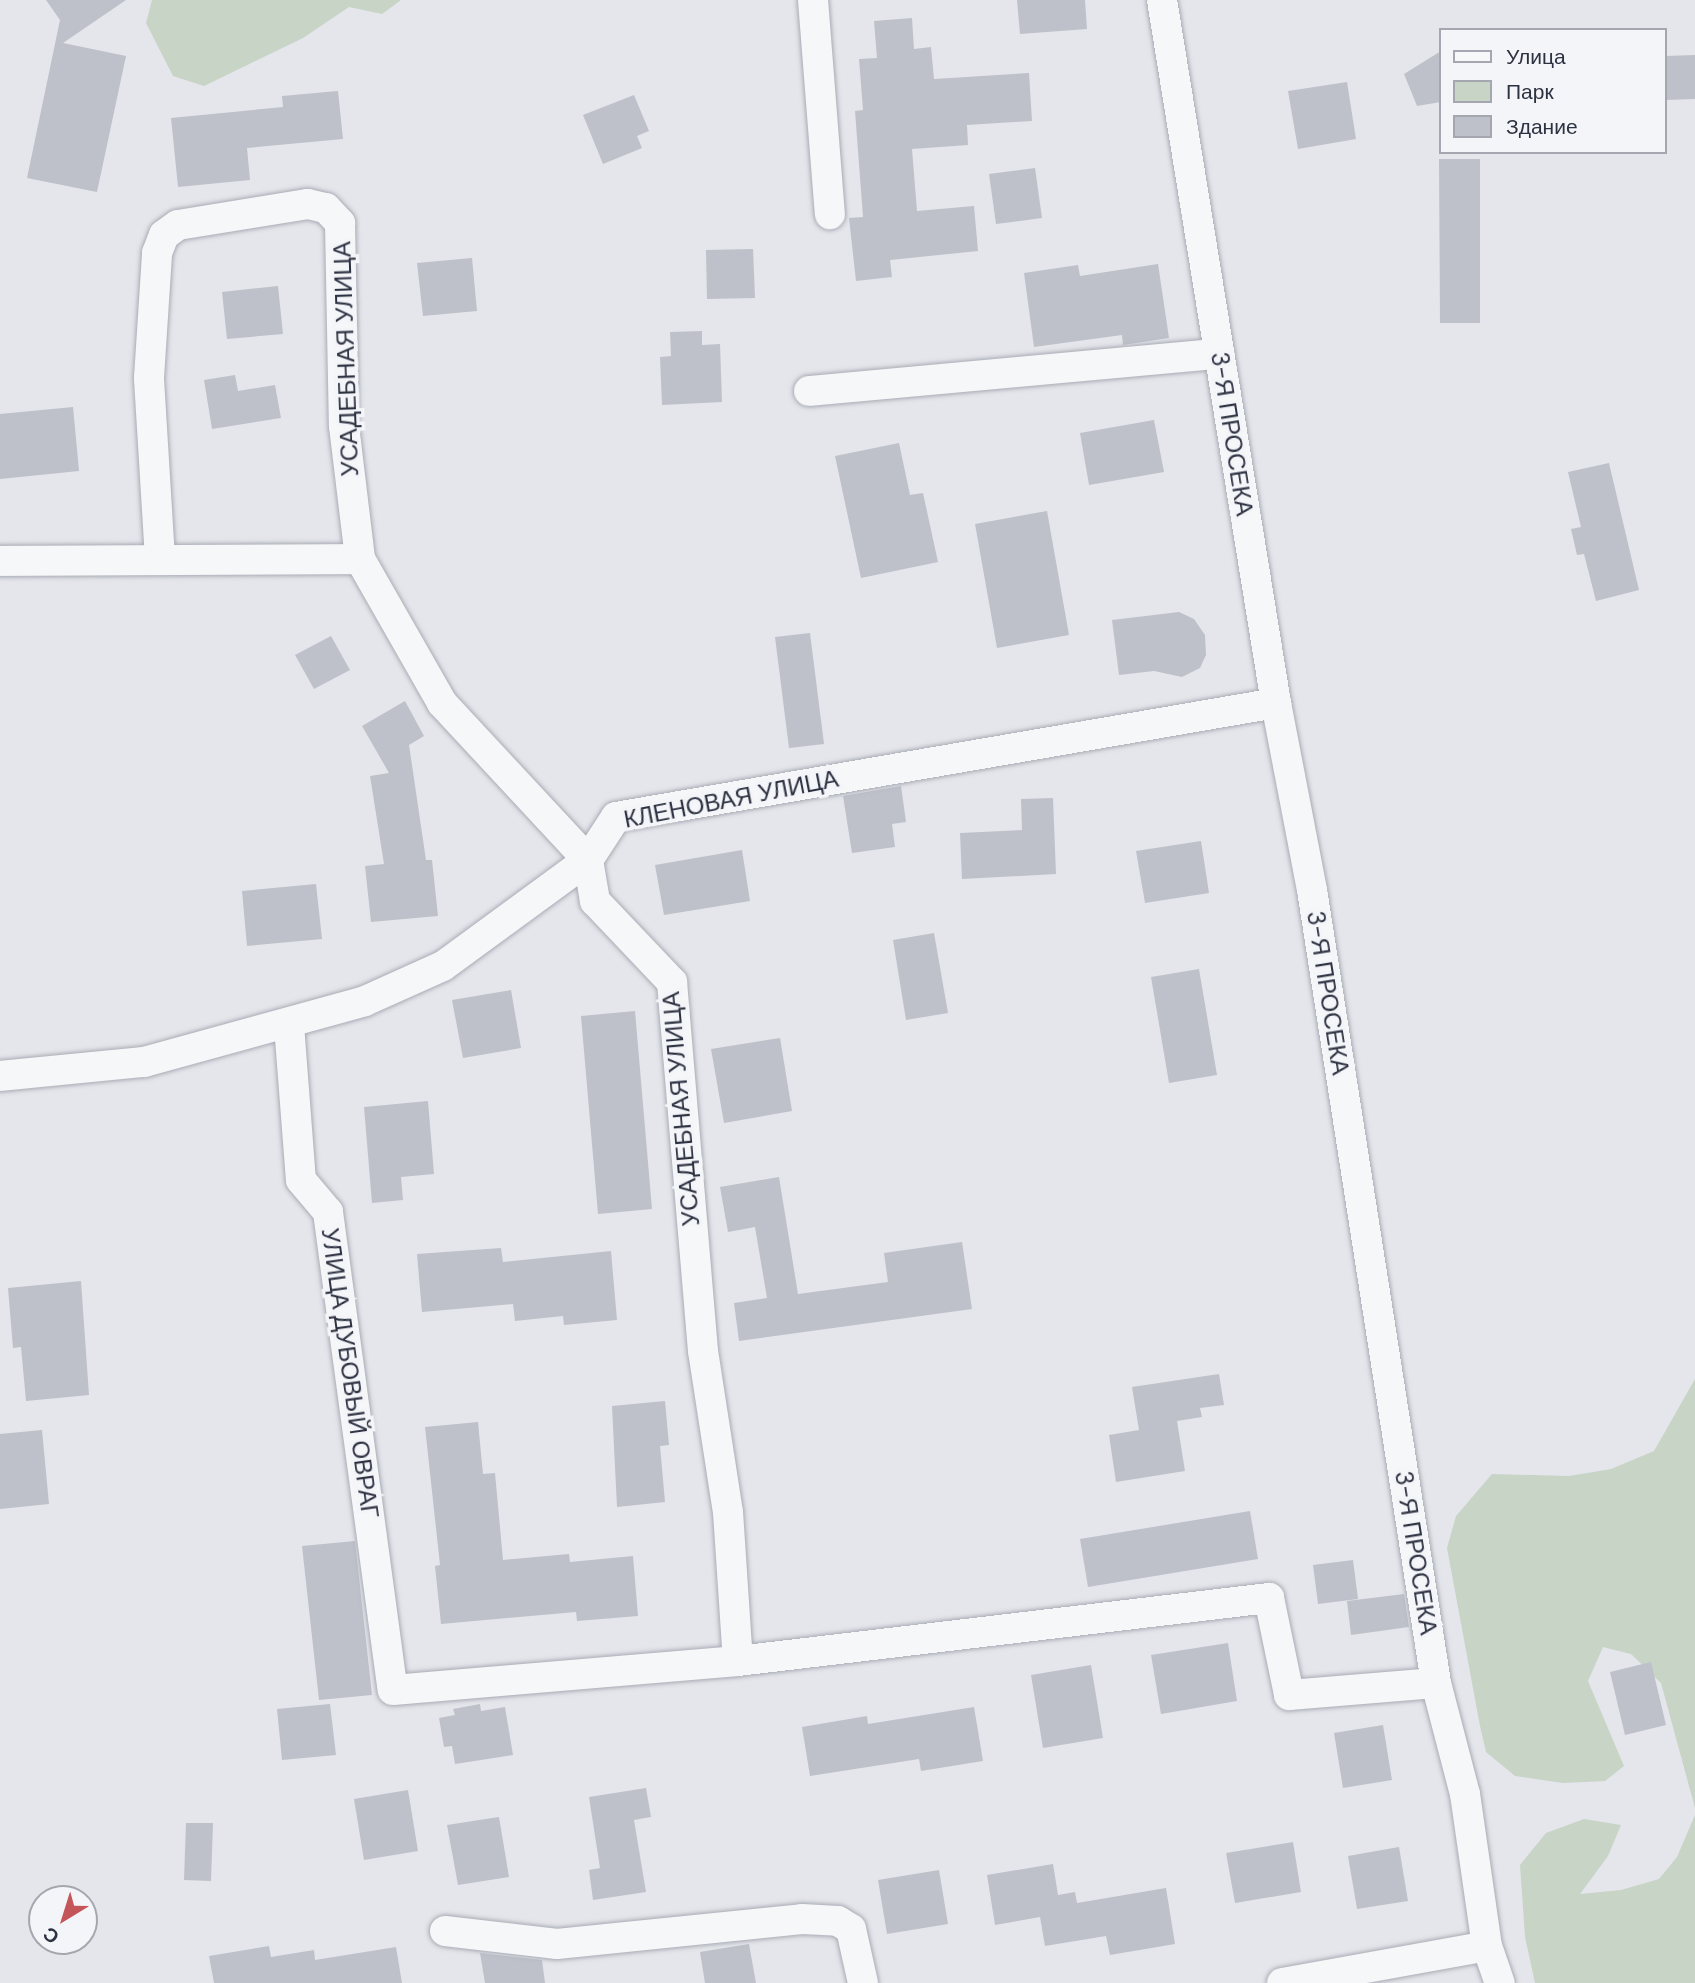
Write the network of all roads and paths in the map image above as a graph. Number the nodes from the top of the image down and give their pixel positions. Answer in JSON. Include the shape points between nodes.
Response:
{"nodes":[{"id":1,"x":813,"y":0,"type":"edge"},
{"id":2,"x":1163,"y":0,"type":"edge"},
{"id":3,"x":830,"y":214,"type":"dead end"},
{"id":4,"x":1219,"y":354,"type":"junction"},
{"id":5,"x":809,"y":391,"type":"dead end"},
{"id":6,"x":160,"y":559,"type":"junction"},
{"id":7,"x":360,"y":559,"type":"junction"},
{"id":8,"x":0,"y":561,"type":"edge"},
{"id":9,"x":1276,"y":703,"type":"junction"},
{"id":10,"x":588,"y":860,"type":"junction"},
{"id":11,"x":289,"y":1025,"type":"junction"},
{"id":12,"x":0,"y":1076,"type":"edge"},
{"id":13,"x":738,"y":1661,"type":"junction"},
{"id":14,"x":1436,"y":1683,"type":"junction"},
{"id":15,"x":444,"y":1931,"type":"dead end"},
{"id":16,"x":1487,"y":1946,"type":"junction"},
{"id":17,"x":863,"y":1983,"type":"edge"},
{"id":18,"x":1282,"y":1983,"type":"edge"},
{"id":19,"x":1500,"y":1983,"type":"edge"}],
"edges":[{"from":1,"to":3,"type":"street"},
{"from":2,"to":4,"type":"street","name":"3-Я ПРОСЕКА"},
{"from":4,"to":5,"type":"street"},
{"from":4,"to":9,"type":"street","name":"3-Я ПРОСЕКА"},
{"from":6,"to":7,"type":"street"},
{"from":6,"to":7,"type":"street","name":"УСАДЕБНАЯ УЛИЦА","via":[[149,378],[157,253],[164,235],[178,225],[308,204],[326,208],[340,223],[344,426]]},
{"from":6,"to":8,"type":"street"},
{"from":7,"to":10,"type":"street","name":"УСАДЕБНАЯ УЛИЦА","via":[[442,703]]},
{"from":9,"to":10,"type":"street","name":"КЛЕНОВАЯ УЛИЦА","via":[[616,817]]},
{"from":9,"to":14,"type":"street","name":"3-Я ПРОСЕКА","via":[[1312,890]]},
{"from":10,"to":11,"type":"street","name":"КЛЕНОВАЯ УЛИЦА","via":[[443,966],[365,1001]]},
{"from":10,"to":13,"type":"street","name":"УСАДЕБНАЯ УЛИЦА","via":[[594,901],[672,982],[703,1351],[728,1512]]},
{"from":11,"to":12,"type":"street","name":"КЛЕНОВАЯ УЛИЦА","via":[[145,1062]]},
{"from":11,"to":13,"type":"street","name":"УЛИЦА ДУБОВЫЙ ОВРАГ","via":[[300,1180],[328,1212],[393,1690]]},
{"from":13,"to":14,"type":"street","via":[[1269,1598],[1289,1695]]},
{"from":14,"to":16,"type":"street","name":"3-Я ПРОСЕКА","via":[[1465,1794]]},
{"from":15,"to":17,"type":"street","via":[[557,1944],[802,1919],[838,1921],[851,1929]]},
{"from":16,"to":18,"type":"street"},
{"from":16,"to":19,"type":"street","name":"3-Я ПРОСЕКА"}]}
